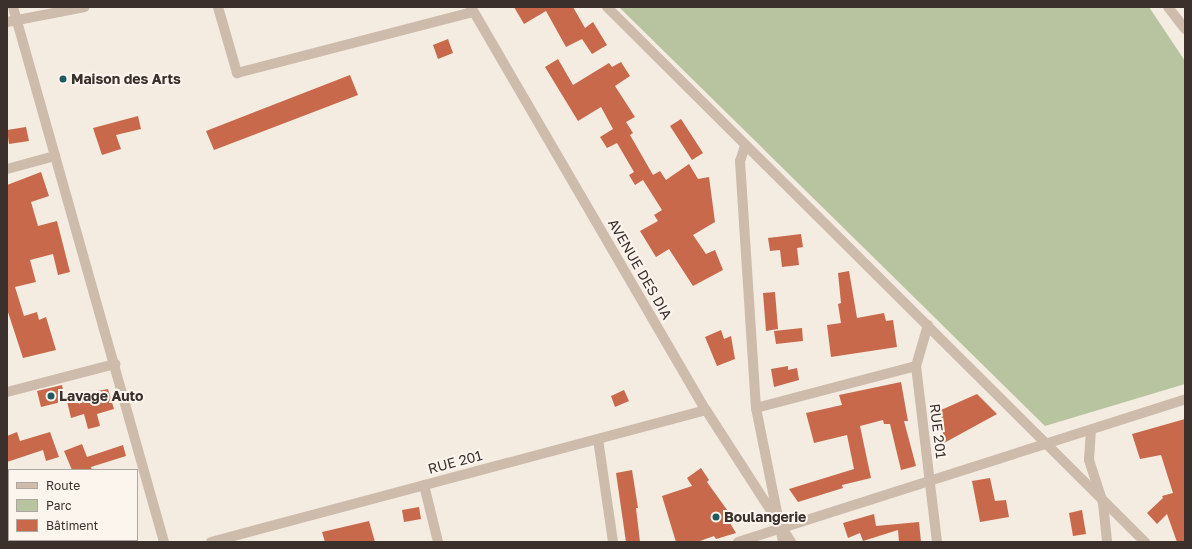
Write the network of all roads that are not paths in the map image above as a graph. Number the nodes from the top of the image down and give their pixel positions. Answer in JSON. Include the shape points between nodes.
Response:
{"nodes":[{"id":1,"x":13,"y":7,"type":"edge"},
{"id":2,"x":85,"y":7,"type":"edge"},
{"id":3,"x":218,"y":7,"type":"edge"},
{"id":4,"x":607,"y":7,"type":"edge"},
{"id":5,"x":1168,"y":7,"type":"edge"},
{"id":6,"x":472,"y":9,"type":"edge"},
{"id":7,"x":12,"y":21,"type":"edge"},
{"id":8,"x":1185,"y":29,"type":"edge"},
{"id":9,"x":744,"y":146,"type":"junction"},
{"id":10,"x":55,"y":156,"type":"junction"},
{"id":11,"x":7,"y":168,"type":"edge"},
{"id":12,"x":928,"y":325,"type":"junction"},
{"id":13,"x":115,"y":364,"type":"junction"},
{"id":14,"x":916,"y":366,"type":"junction"},
{"id":15,"x":7,"y":392,"type":"edge"},
{"id":16,"x":1185,"y":399,"type":"edge"},
{"id":17,"x":756,"y":408,"type":"junction"},
{"id":18,"x":706,"y":410,"type":"junction"},
{"id":19,"x":1091,"y":430,"type":"junction"},
{"id":20,"x":598,"y":439,"type":"junction"},
{"id":21,"x":1049,"y":444,"type":"junction"},
{"id":22,"x":930,"y":482,"type":"junction"},
{"id":23,"x":424,"y":485,"type":"junction"},
{"id":24,"x":1103,"y":503,"type":"junction"},
{"id":25,"x":782,"y":528,"type":"junction"},
{"id":26,"x":164,"y":542,"type":"edge"},
{"id":27,"x":211,"y":542,"type":"edge"},
{"id":28,"x":438,"y":542,"type":"edge"},
{"id":29,"x":614,"y":542,"type":"edge"},
{"id":30,"x":738,"y":542,"type":"edge"},
{"id":31,"x":784,"y":542,"type":"edge"},
{"id":32,"x":791,"y":542,"type":"edge"},
{"id":33,"x":937,"y":542,"type":"edge"},
{"id":34,"x":1107,"y":542,"type":"edge"},
{"id":35,"x":1145,"y":542,"type":"edge"}],
"edges":[{"from":1,"to":7,"type":"street"},
{"from":2,"to":7,"type":"street"},
{"from":3,"to":6,"type":"street","via":[[237,73]]},
{"from":4,"to":9,"type":"street"},
{"from":5,"to":8,"type":"street"},
{"from":6,"to":18,"type":"street","name":"AVENUE DES DIA"},
{"from":7,"to":10,"type":"street"},
{"from":9,"to":12,"type":"street"},
{"from":9,"to":17,"type":"street","via":[[740,161]]},
{"from":10,"to":11,"type":"street"},
{"from":10,"to":13,"type":"street"},
{"from":12,"to":14,"type":"street","name":"RUE 201"},
{"from":12,"to":21,"type":"street"},
{"from":13,"to":15,"type":"street"},
{"from":13,"to":26,"type":"street"},
{"from":14,"to":17,"type":"street"},
{"from":14,"to":22,"type":"street","name":"RUE 201"},
{"from":16,"to":19,"type":"street"},
{"from":17,"to":25,"type":"street"},
{"from":18,"to":20,"type":"street","name":"RUE 201"},
{"from":18,"to":25,"type":"street","name":"AVENUE DES DIA"},
{"from":19,"to":21,"type":"street"},
{"from":19,"to":24,"type":"street","via":[[1089,460]]},
{"from":20,"to":23,"type":"street","name":"RUE 201"},
{"from":20,"to":29,"type":"street"},
{"from":21,"to":22,"type":"street"},
{"from":21,"to":24,"type":"street"},
{"from":22,"to":25,"type":"street"},
{"from":22,"to":33,"type":"street","name":"RUE 201"},
{"from":23,"to":27,"type":"street","name":"RUE 201"},
{"from":23,"to":28,"type":"street"},
{"from":24,"to":34,"type":"street"},
{"from":24,"to":35,"type":"street"},
{"from":25,"to":30,"type":"street"},
{"from":25,"to":31,"type":"street"},
{"from":25,"to":32,"type":"street","name":"AVENUE DES DIA"}]}
